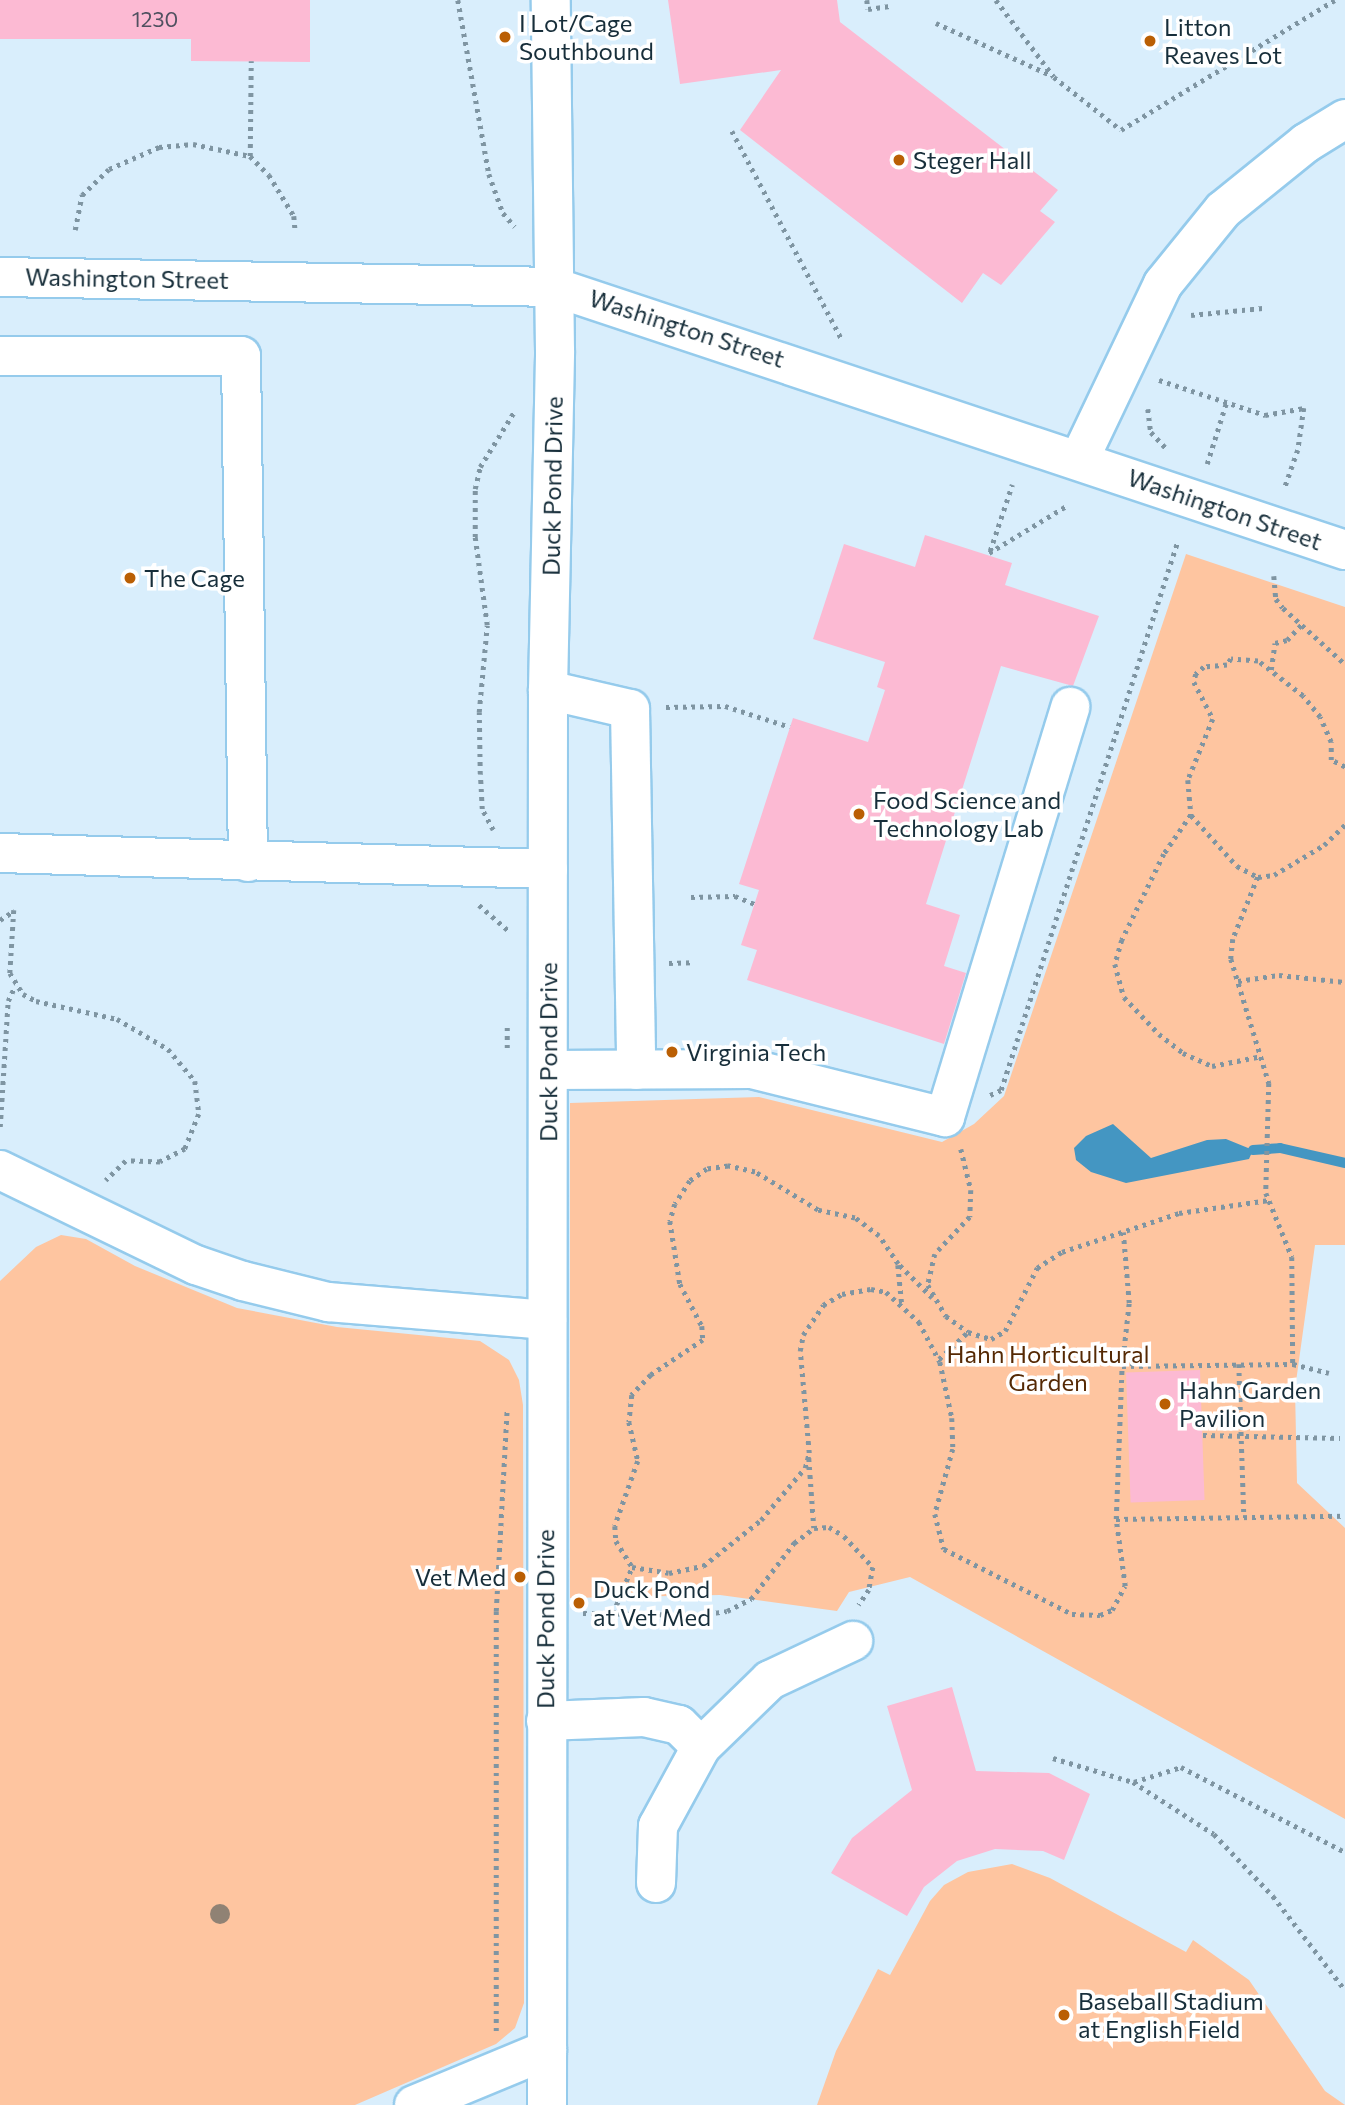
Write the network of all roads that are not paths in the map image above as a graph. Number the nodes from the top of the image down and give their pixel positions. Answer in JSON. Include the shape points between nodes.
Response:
{"nodes":[{"id":1,"x":551,"y":0,"type":"edge"},
{"id":2,"x":1345,"y":118,"type":"edge"},
{"id":3,"x":0,"y":277,"type":"edge"},
{"id":4,"x":555,"y":286,"type":"junction"},
{"id":5,"x":0,"y":356,"type":"edge"},
{"id":6,"x":1080,"y":458,"type":"junction"},
{"id":7,"x":1345,"y":550,"type":"edge"},
{"id":8,"x":548,"y":690,"type":"junction"},
{"id":9,"x":1070,"y":707,"type":"dead end"},
{"id":10,"x":0,"y":853,"type":"edge"},
{"id":11,"x":248,"y":862,"type":"junction"},
{"id":12,"x":548,"y":869,"type":"junction"},
{"id":13,"x":549,"y":1070,"type":"junction"},
{"id":14,"x":636,"y":1070,"type":"junction"},
{"id":15,"x":0,"y":1170,"type":"edge"},
{"id":16,"x":547,"y":1320,"type":"junction"},
{"id":17,"x":851,"y":1628,"type":"road end"},
{"id":18,"x":546,"y":1721,"type":"junction"},
{"id":19,"x":701,"y":1747,"type":"junction"},
{"id":20,"x":656,"y":1883,"type":"dead end"},
{"id":21,"x":547,"y":2050,"type":"junction"},
{"id":22,"x":415,"y":2105,"type":"edge"},
{"id":23,"x":547,"y":2105,"type":"edge"}],
"edges":[{"from":1,"to":4,"type":"street","name":"Duck Pond Drive"},
{"from":2,"to":6,"type":"street","via":[[1306,143],[1223,210],[1163,284]]},
{"from":3,"to":4,"type":"street","name":"Washington Street"},
{"from":4,"to":6,"type":"street","name":"Washington Street"},
{"from":4,"to":8,"type":"street","name":"Duck Pond Drive"},
{"from":5,"to":11,"type":"street","via":[[241,356]]},
{"from":6,"to":7,"type":"street","name":"Washington Street"},
{"from":8,"to":12,"type":"street","name":"Duck Pond Drive"},
{"from":8,"to":14,"type":"street","via":[[630,709]]},
{"from":9,"to":14,"type":"street","via":[[945,1118],[752,1069]]},
{"from":10,"to":11,"type":"street"},
{"from":11,"to":12,"type":"street"},
{"from":12,"to":13,"type":"street","name":"Duck Pond Drive"},
{"from":13,"to":14,"type":"street"},
{"from":13,"to":16,"type":"street","name":"Duck Pond Drive"},
{"from":15,"to":16,"type":"street","via":[[196,1265],[243,1282],[328,1302]]},
{"from":16,"to":18,"type":"street","name":"Duck Pond Drive"},
{"from":17,"to":19,"type":"street","via":[[770,1680]]},
{"from":18,"to":19,"type":"street","via":[[644,1717],[679,1725]]},
{"from":18,"to":21,"type":"street","name":"Duck Pond Drive"},
{"from":19,"to":20,"type":"street","via":[[658,1826]]},
{"from":21,"to":22,"type":"street"},
{"from":21,"to":23,"type":"street","name":"Duck Pond Drive"}]}
